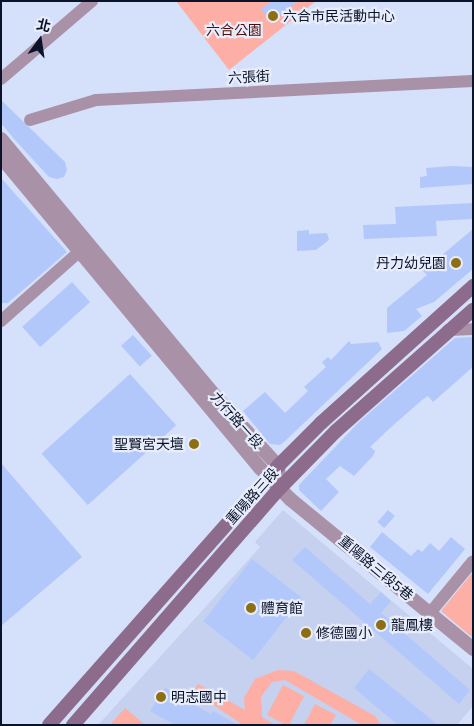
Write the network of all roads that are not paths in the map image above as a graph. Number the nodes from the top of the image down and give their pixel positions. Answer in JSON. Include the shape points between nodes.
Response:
{"nodes":[{"id":1,"x":92,"y":1,"type":"edge"},
{"id":2,"x":1,"y":79,"type":"edge"},
{"id":3,"x":473,"y":81,"type":"edge"},
{"id":4,"x":30,"y":120,"type":"dead end"},
{"id":5,"x":1,"y":139,"type":"edge"},
{"id":6,"x":1,"y":157,"type":"edge"},
{"id":7,"x":79,"y":252,"type":"junction"},
{"id":8,"x":473,"y":286,"type":"edge"},
{"id":9,"x":473,"y":310,"type":"edge"},
{"id":10,"x":1,"y":321,"type":"edge"},
{"id":11,"x":473,"y":329,"type":"edge"},
{"id":12,"x":448,"y":330,"type":"junction"},
{"id":13,"x":278,"y":466,"type":"junction"},
{"id":14,"x":268,"y":477,"type":"junction"},
{"id":15,"x":280,"y":488,"type":"junction"},
{"id":16,"x":473,"y":560,"type":"edge"},
{"id":17,"x":430,"y":613,"type":"junction"},
{"id":18,"x":473,"y":649,"type":"edge"},
{"id":19,"x":49,"y":725,"type":"edge"},
{"id":20,"x":73,"y":725,"type":"edge"}],
"edges":[{"from":1,"to":2,"type":"street"},
{"from":3,"to":4,"type":"street","name":"六張街","via":[[96,100]]},
{"from":5,"to":13,"type":"street","name":"力行路一段","via":[[220,402]]},
{"from":6,"to":7,"type":"street","name":"力行路一段"},
{"from":7,"to":10,"type":"street"},
{"from":7,"to":14,"type":"street","name":"力行路一段"},
{"from":8,"to":13,"type":"main road","name":"重陽路三段","via":[[324,419]]},
{"from":9,"to":12,"type":"main road","name":"重陽路三段"},
{"from":11,"to":12,"type":"street"},
{"from":12,"to":15,"type":"main road","name":"重陽路三段","via":[[336,431]]},
{"from":13,"to":14,"type":"main road","name":"重陽路三段"},
{"from":13,"to":15,"type":"street"},
{"from":14,"to":15,"type":"street","name":"力行路一段"},
{"from":14,"to":19,"type":"main road","name":"重陽路三段"},
{"from":15,"to":17,"type":"street","name":"重陽路三段5巷"},
{"from":15,"to":20,"type":"main road","name":"重陽路三段"},
{"from":16,"to":17,"type":"street"},
{"from":17,"to":18,"type":"street","name":"重陽路三段5巷"}]}
